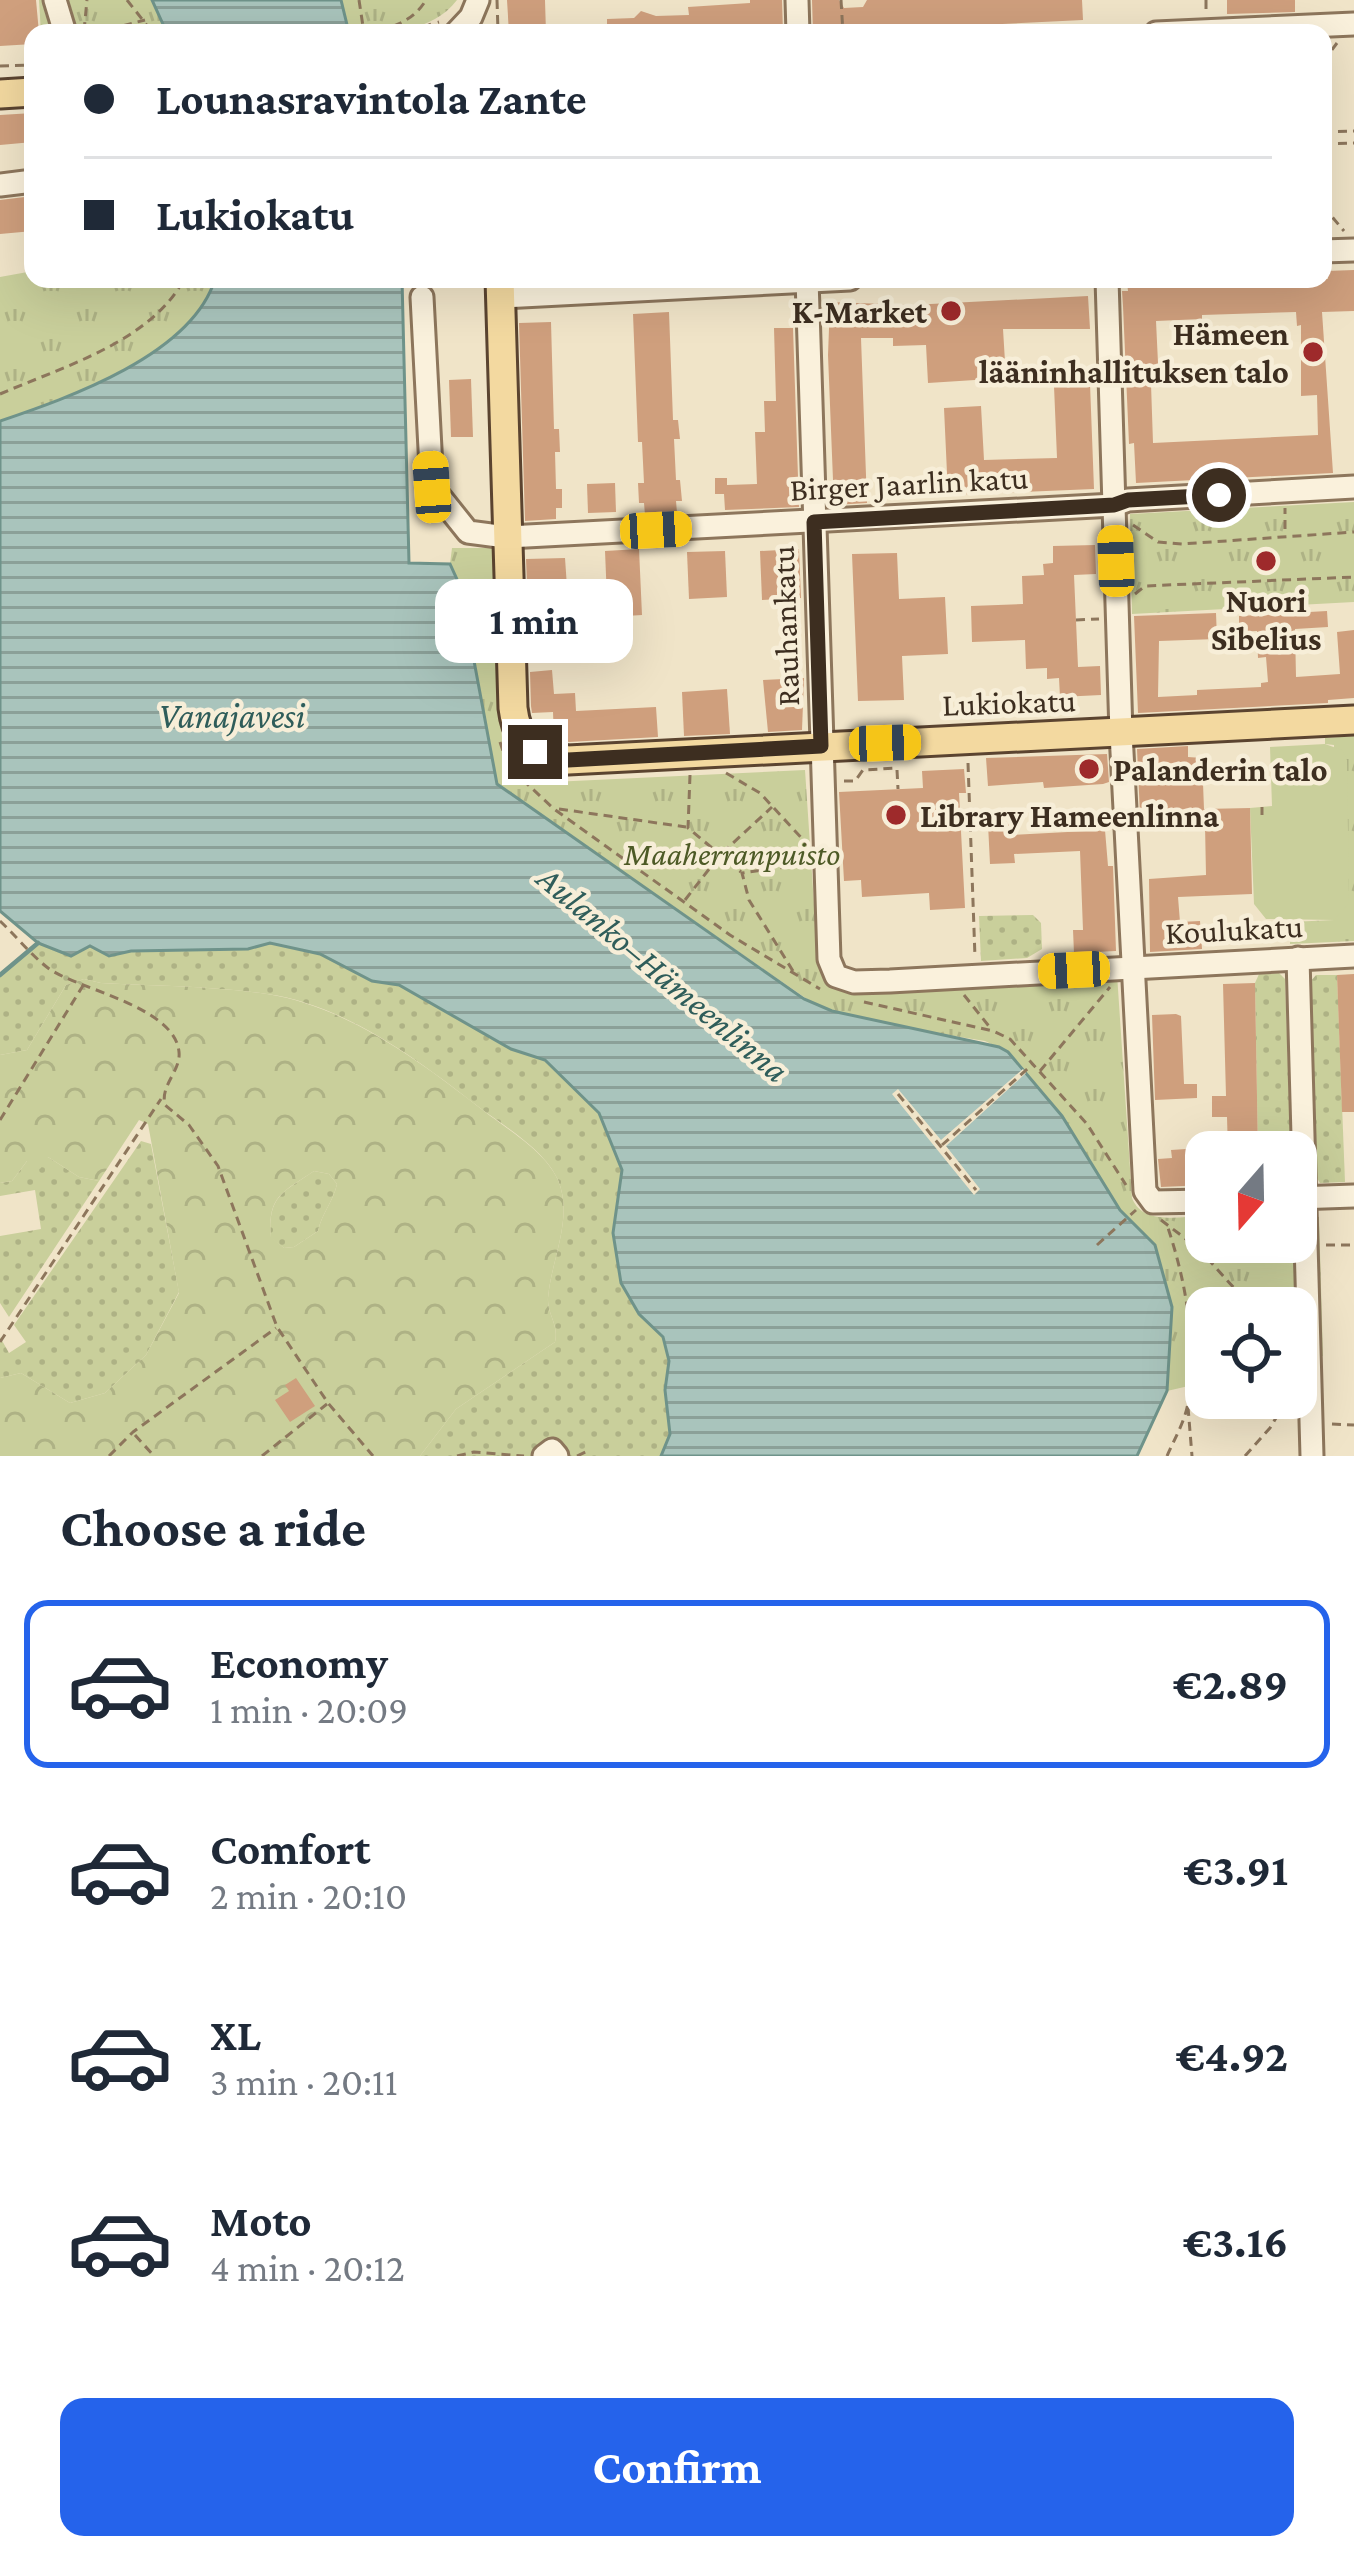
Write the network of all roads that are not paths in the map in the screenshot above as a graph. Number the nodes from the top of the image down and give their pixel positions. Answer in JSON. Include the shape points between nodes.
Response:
{"nodes":[{"id":1,"x":493,"y":0,"type":"edge"},
{"id":2,"x":473,"y":24,"type":"edge"},
{"id":3,"x":501,"y":288,"type":"edge"},
{"id":4,"x":807,"y":288,"type":"edge"},
{"id":5,"x":1108,"y":288,"type":"edge"},
{"id":6,"x":422,"y":297,"type":"dead end"},
{"id":7,"x":1354,"y":487,"type":"edge"},
{"id":8,"x":1121,"y":513,"type":"junction"},
{"id":9,"x":814,"y":522,"type":"junction"},
{"id":10,"x":506,"y":537,"type":"junction"},
{"id":11,"x":1354,"y":720,"type":"edge"},
{"id":12,"x":1121,"y":733,"type":"junction"},
{"id":13,"x":821,"y":746,"type":"junction"},
{"id":14,"x":1354,"y":956,"type":"edge"},
{"id":15,"x":1298,"y":958,"type":"junction"},
{"id":16,"x":832,"y":971,"type":"joint"},
{"id":17,"x":1127,"y":972,"type":"junction"},
{"id":18,"x":1300,"y":1131,"type":"edge"},
{"id":19,"x":1354,"y":1196,"type":"edge"},
{"id":20,"x":1317,"y":1197,"type":"edge"},
{"id":21,"x":1185,"y":1202,"type":"edge"},
{"id":22,"x":1304,"y":1263,"type":"edge"},
{"id":23,"x":544,"y":1456,"type":"edge"},
{"id":24,"x":556,"y":1456,"type":"edge"},
{"id":25,"x":1312,"y":1456,"type":"edge"}],
"edges":[{"from":1,"to":2,"type":"street"},
{"from":3,"to":10,"type":"main road"},
{"from":4,"to":9,"type":"street","name":"Rauhankatu"},
{"from":5,"to":8,"type":"street"},
{"from":6,"to":10,"type":"street","name":"Birger Jaarlin katu","via":[[432,487],[468,532]]},
{"from":7,"to":8,"type":"street","name":"Birger Jaarlin katu","via":[[1128,500]]},
{"from":8,"to":9,"type":"street","name":"Birger Jaarlin katu"},
{"from":8,"to":12,"type":"street"},
{"from":9,"to":10,"type":"street","name":"Birger Jaarlin katu"},
{"from":9,"to":13,"type":"street","name":"Rauhankatu"},
{"from":10,"to":13,"type":"main road","name":"Lukiokatu","via":[[513,707],[527,746],[568,760]]},
{"from":11,"to":12,"type":"main road","name":"Lukiokatu"},
{"from":12,"to":13,"type":"main road","name":"Lukiokatu"},
{"from":12,"to":17,"type":"street"},
{"from":13,"to":16,"type":"street","name":"Rauhankatu"},
{"from":14,"to":15,"type":"street","name":"Koulukatu"},
{"from":15,"to":17,"type":"street","name":"Koulukatu"},
{"from":15,"to":18,"type":"street"},
{"from":16,"to":17,"type":"street","name":"Koulukatu","via":[[854,982]]},
{"from":17,"to":21,"type":"street","via":[[1143,1201]]},
{"from":19,"to":20,"type":"street"},
{"from":22,"to":25,"type":"street"},
{"from":23,"to":24,"type":"street"}]}
